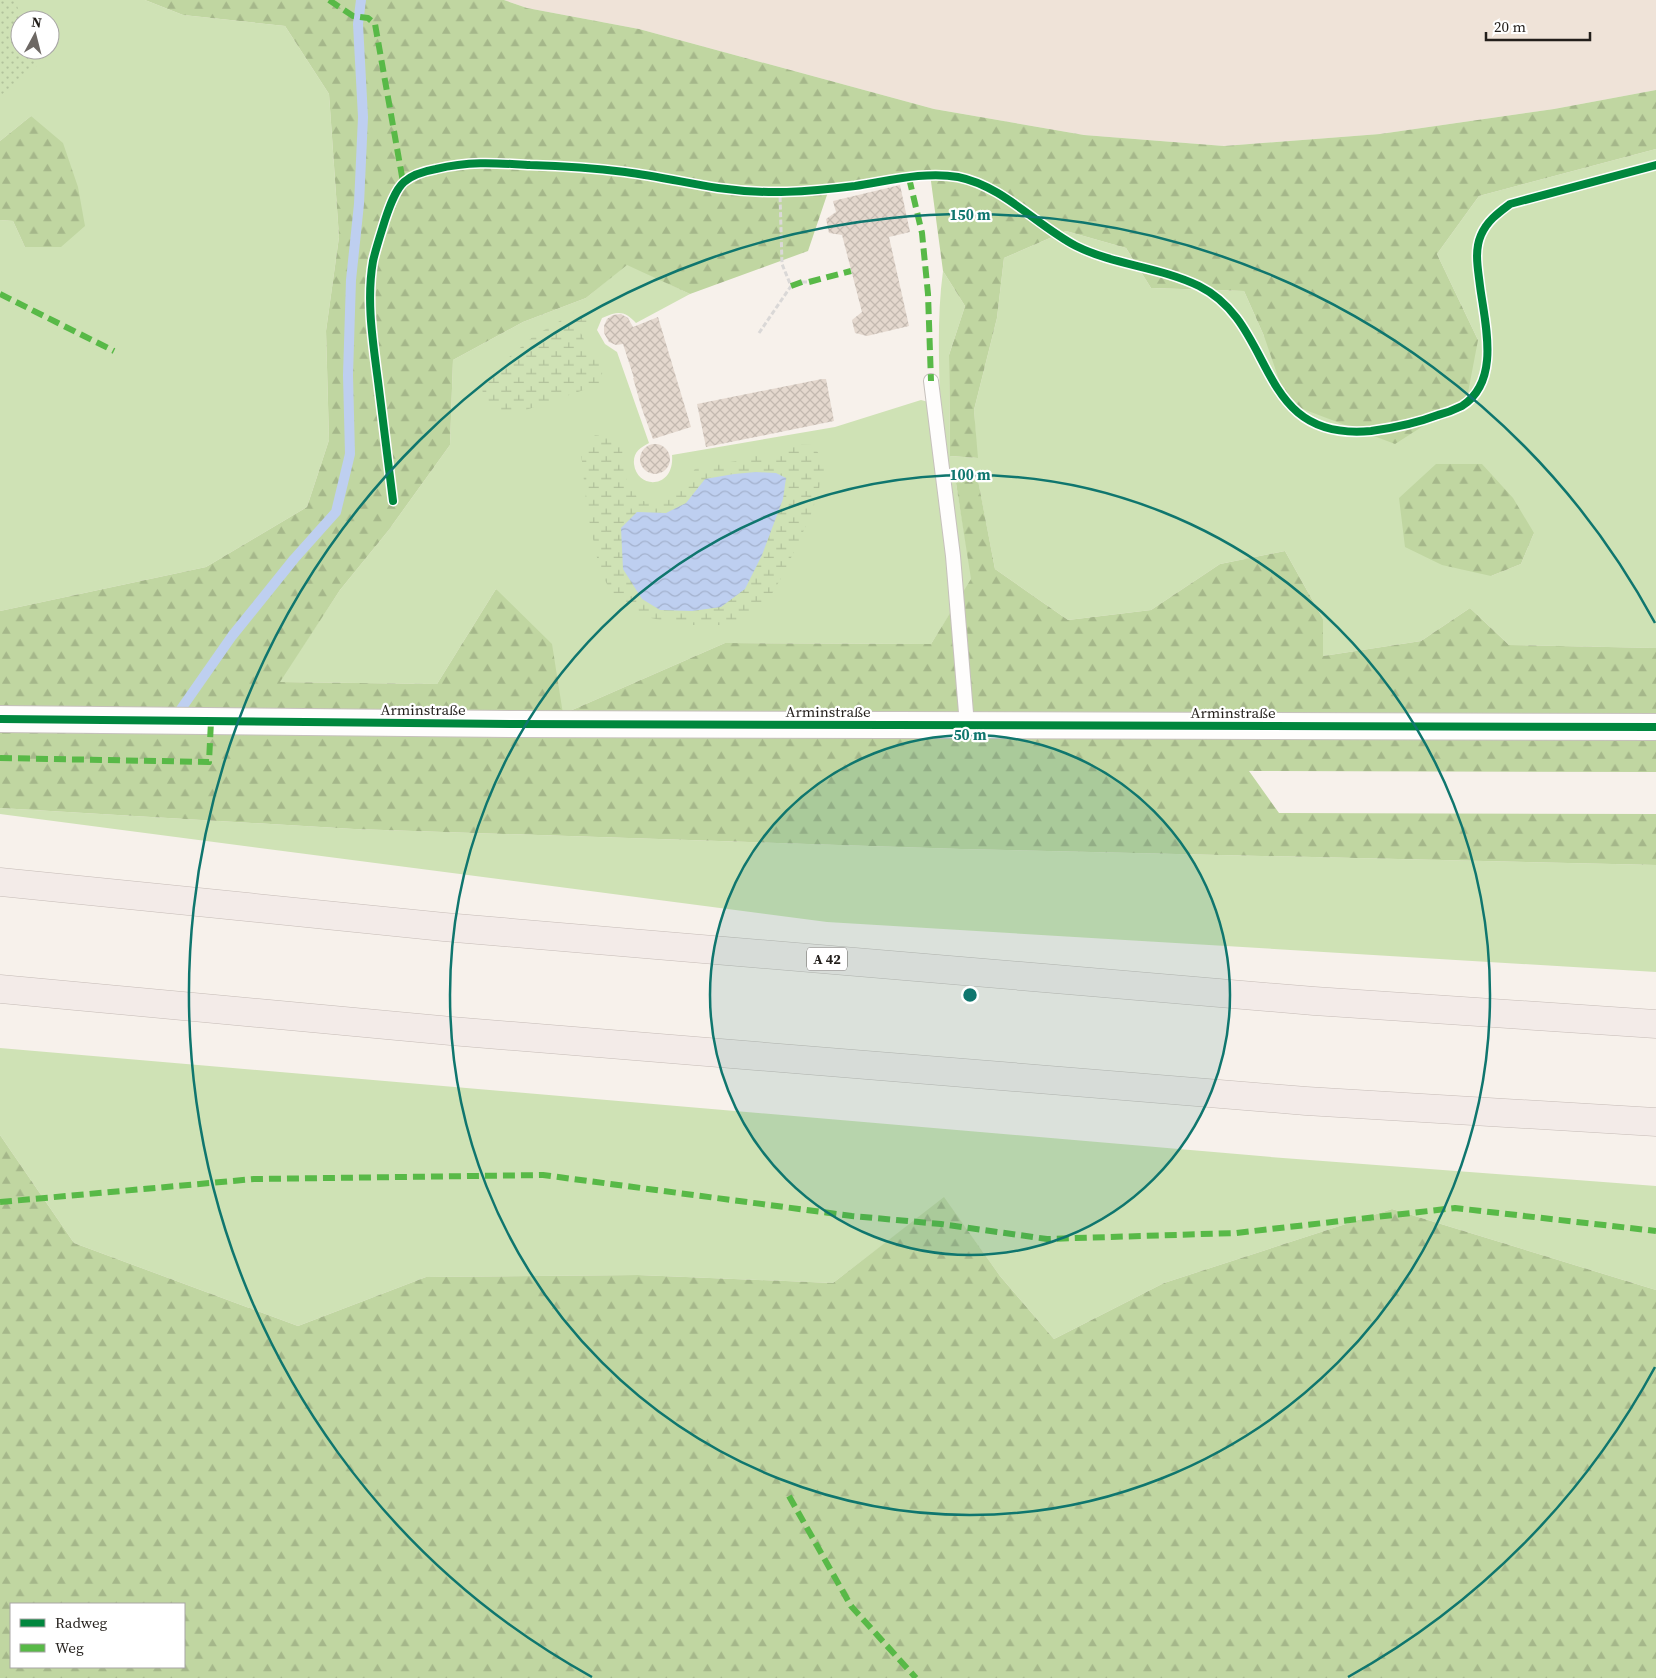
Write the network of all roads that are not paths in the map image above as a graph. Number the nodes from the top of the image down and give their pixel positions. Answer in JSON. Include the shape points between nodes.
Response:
{"nodes":[{"id":1,"x":932,"y":381,"type":"dead end"},
{"id":2,"x":0,"y":719,"type":"edge"},
{"id":3,"x":967,"y":725,"type":"junction"},
{"id":4,"x":1656,"y":727,"type":"edge"},
{"id":5,"x":0,"y":882,"type":"edge"},
{"id":6,"x":0,"y":989,"type":"edge"},
{"id":7,"x":1656,"y":1024,"type":"edge"},
{"id":8,"x":1656,"y":1122,"type":"edge"}],
"edges":[{"from":1,"to":3,"type":"lane","via":[[953,556]]},
{"from":2,"to":3,"type":"street","name":"Arminstraße"},
{"from":3,"to":4,"type":"street","name":"Arminstraße"},
{"from":5,"to":7,"type":"highway","number":"A 42","via":[[444,927],[1314,1001]]},
{"from":6,"to":8,"type":"highway","via":[[460,1032],[1306,1101]]}]}
